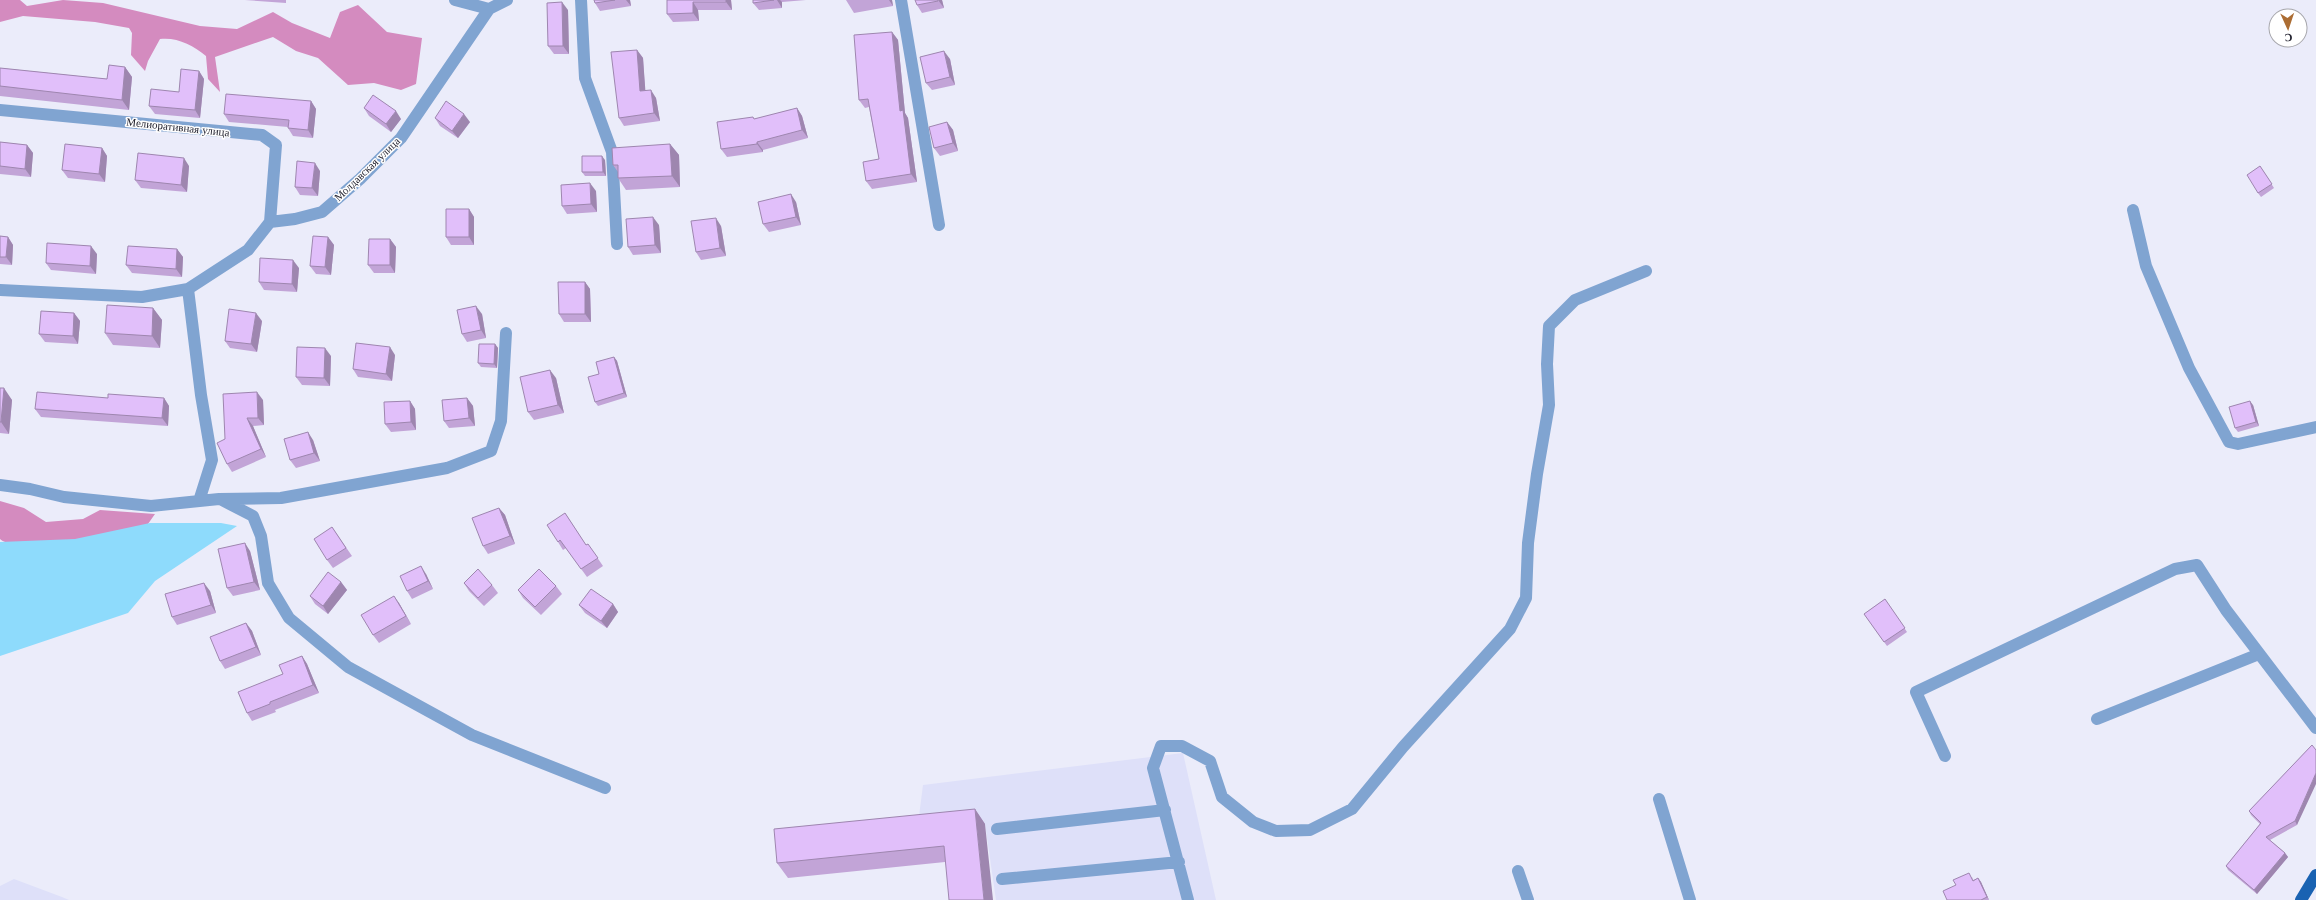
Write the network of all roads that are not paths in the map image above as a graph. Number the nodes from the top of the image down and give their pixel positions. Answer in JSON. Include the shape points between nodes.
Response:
{"nodes":[{"id":1,"x":455,"y":0,"type":"edge"},
{"id":2,"x":507,"y":0,"type":"edge"},
{"id":3,"x":581,"y":0,"type":"edge"},
{"id":4,"x":901,"y":0,"type":"edge"},
{"id":5,"x":489,"y":9,"type":"junction"},
{"id":6,"x":0,"y":110,"type":"edge"},
{"id":7,"x":2133,"y":210,"type":"dead end"},
{"id":8,"x":270,"y":222,"type":"junction"},
{"id":9,"x":939,"y":225,"type":"dead end"},
{"id":10,"x":617,"y":244,"type":"dead end"},
{"id":11,"x":1646,"y":271,"type":"dead end"},
{"id":12,"x":188,"y":289,"type":"junction"},
{"id":13,"x":0,"y":290,"type":"edge"},
{"id":14,"x":506,"y":333,"type":"dead end"},
{"id":15,"x":2316,"y":427,"type":"edge"},
{"id":16,"x":0,"y":485,"type":"edge"},
{"id":17,"x":219,"y":499,"type":"junction"},
{"id":18,"x":199,"y":501,"type":"junction"},
{"id":19,"x":2259,"y":654,"type":"junction"},
{"id":20,"x":2097,"y":719,"type":"dead end"},
{"id":21,"x":2316,"y":728,"type":"edge"},
{"id":22,"x":1945,"y":756,"type":"dead end"},
{"id":23,"x":605,"y":788,"type":"dead end"},
{"id":24,"x":1659,"y":799,"type":"dead end"},
{"id":25,"x":1165,"y":810,"type":"junction"},
{"id":26,"x":997,"y":829,"type":"dead end"},
{"id":27,"x":1179,"y":862,"type":"junction"},
{"id":28,"x":1518,"y":871,"type":"dead end"},
{"id":29,"x":2316,"y":875,"type":"edge"},
{"id":30,"x":1002,"y":879,"type":"dead end"},
{"id":31,"x":1188,"y":900,"type":"edge"},
{"id":32,"x":1528,"y":900,"type":"edge"},
{"id":33,"x":1690,"y":900,"type":"edge"},
{"id":34,"x":2301,"y":900,"type":"edge"}],
"edges":[{"from":1,"to":5,"type":"street"},
{"from":2,"to":5,"type":"street","name":"Молдавская улица"},
{"from":3,"to":10,"type":"street","via":[[585,78],[612,152]]},
{"from":4,"to":9,"type":"street"},
{"from":5,"to":8,"type":"street","name":"Молдавская улица","via":[[401,138],[360,179],[322,212]]},
{"from":6,"to":8,"type":"street","name":"Мелиоративная улица","via":[[262,135],[276,145]]},
{"from":7,"to":15,"type":"street","via":[[2146,266],[2189,368],[2229,442],[2238,444]]},
{"from":8,"to":12,"type":"street","via":[[248,250]]},
{"from":11,"to":25,"type":"street","via":[[1575,300],[1549,326],[1549,405],[1528,543],[1526,598],[1510,630],[1403,747],[1352,809],[1310,830],[1276,831],[1253,822],[1222,797],[1210,761],[1182,746],[1161,746],[1153,768]]},
{"from":12,"to":13,"type":"street","via":[[142,297]]},
{"from":12,"to":18,"type":"street","via":[[212,460]]},
{"from":14,"to":17,"type":"street","via":[[501,421],[491,451],[447,468],[356,485],[281,498]]},
{"from":16,"to":18,"type":"street","via":[[64,497],[151,506]]},
{"from":17,"to":18,"type":"street"},
{"from":17,"to":23,"type":"street","via":[[253,516],[261,536],[268,583],[289,618],[348,668],[472,735]]},
{"from":19,"to":20,"type":"street"},
{"from":19,"to":21,"type":"street"},
{"from":19,"to":22,"type":"street","via":[[2197,565],[2175,569],[1916,692]]},
{"from":24,"to":33,"type":"street"},
{"from":25,"to":26,"type":"street"},
{"from":25,"to":27,"type":"street"},
{"from":27,"to":30,"type":"street"},
{"from":27,"to":31,"type":"street"},
{"from":28,"to":32,"type":"street"},
{"from":29,"to":34,"type":"main road"}]}
